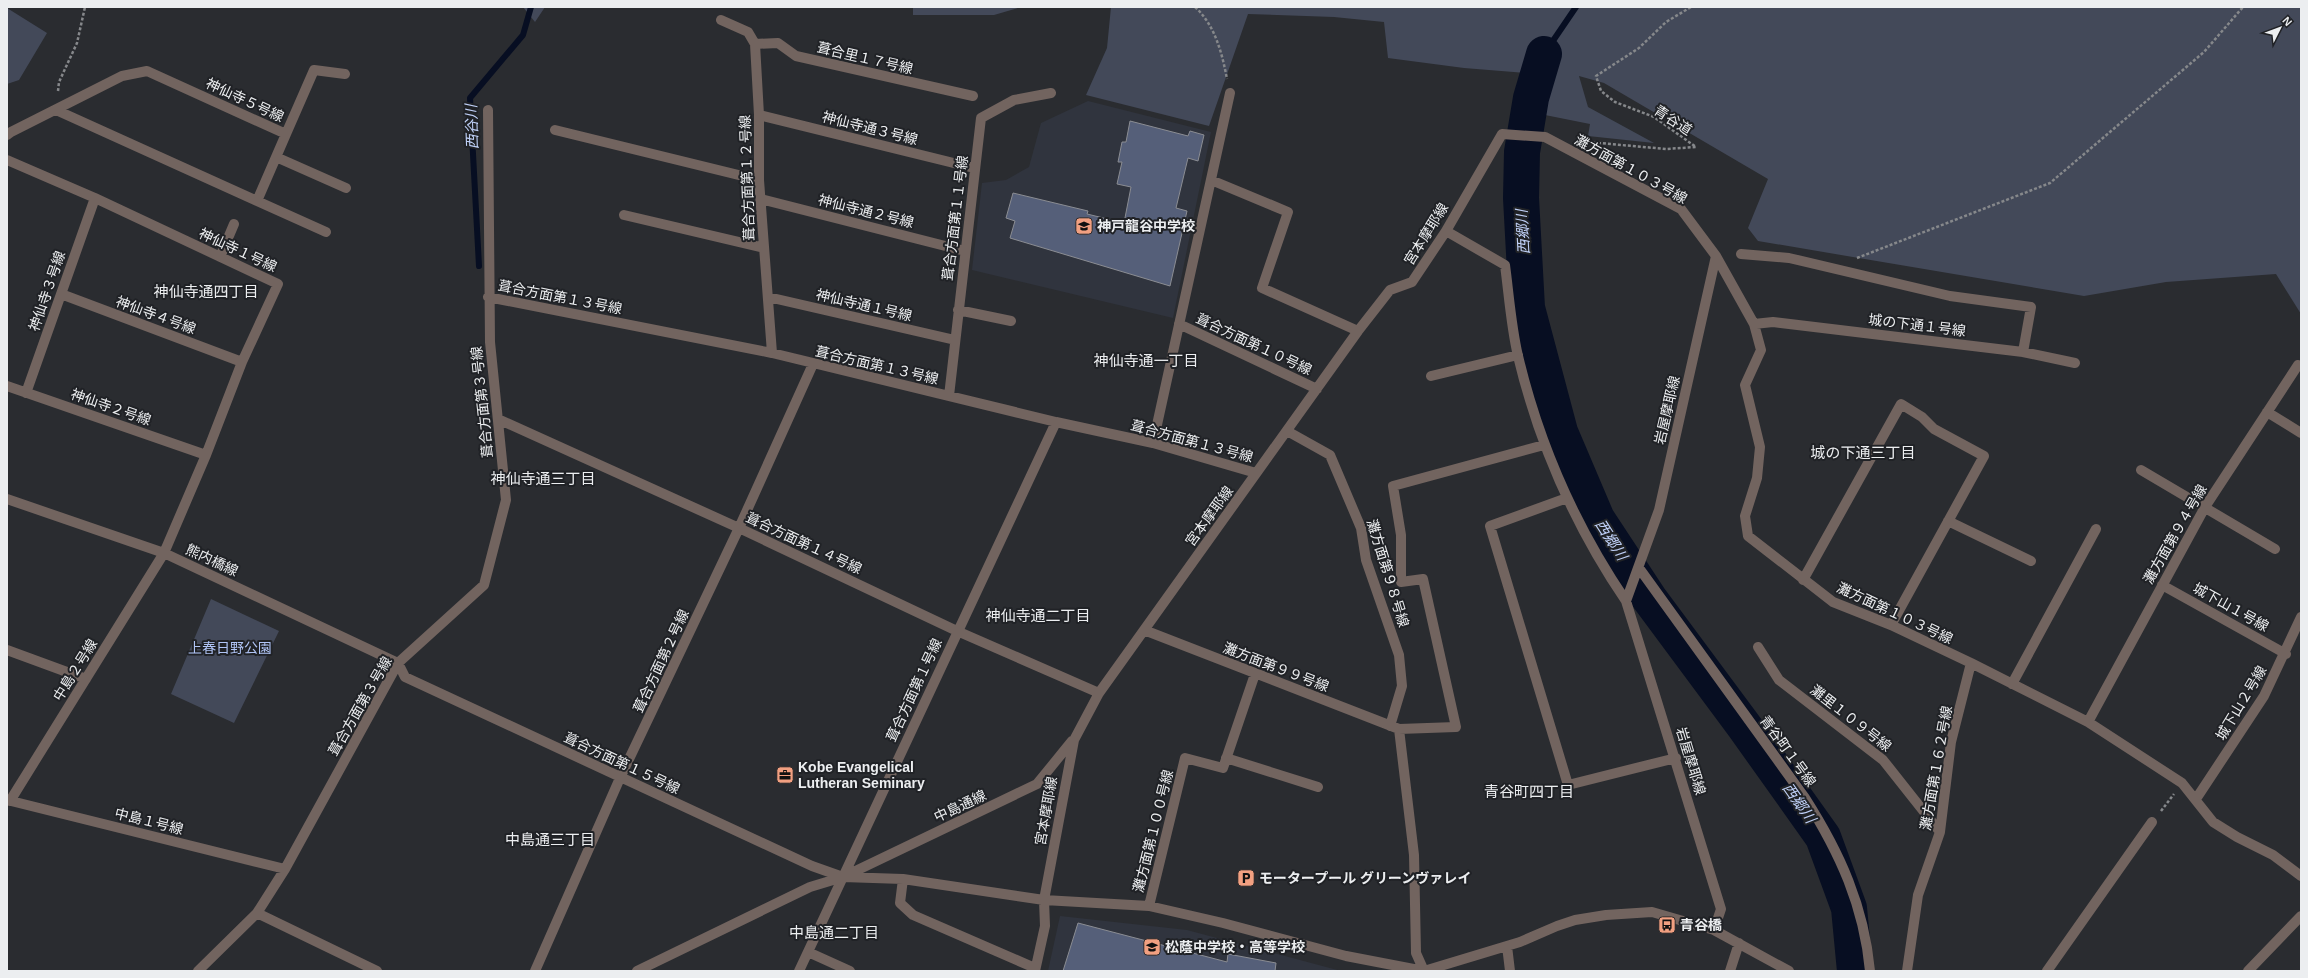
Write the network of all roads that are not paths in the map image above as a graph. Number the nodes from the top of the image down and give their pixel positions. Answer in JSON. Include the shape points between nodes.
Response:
{"nodes":[{"id":1,"x":721,"y":20,"type":"dead end"},
{"id":2,"x":755,"y":44,"type":"junction"},
{"id":3,"x":345,"y":74,"type":"dead end"},
{"id":4,"x":1051,"y":93,"type":"dead end"},
{"id":5,"x":1230,"y":93,"type":"road end"},
{"id":6,"x":973,"y":96,"type":"dead end"},
{"id":7,"x":56,"y":110,"type":"junction"},
{"id":8,"x":488,"y":110,"type":"dead end"},
{"id":9,"x":759,"y":115,"type":"junction"},
{"id":10,"x":555,"y":130,"type":"dead end"},
{"id":11,"x":286,"y":134,"type":"junction"},
{"id":12,"x":1512,"y":134,"type":"joint"},
{"id":13,"x":7,"y":135,"type":"edge"},
{"id":14,"x":276,"y":157,"type":"junction"},
{"id":15,"x":7,"y":160,"type":"edge"},
{"id":16,"x":974,"y":168,"type":"junction"},
{"id":17,"x":759,"y":180,"type":"junction"},
{"id":18,"x":1211,"y":180,"type":"junction"},
{"id":19,"x":346,"y":188,"type":"dead end"},
{"id":20,"x":95,"y":198,"type":"junction"},
{"id":21,"x":761,"y":199,"type":"junction"},
{"id":22,"x":257,"y":201,"type":"junction"},
{"id":23,"x":624,"y":215,"type":"dead end"},
{"id":24,"x":234,"y":224,"type":"dead end"},
{"id":25,"x":1446,"y":231,"type":"junction"},
{"id":26,"x":326,"y":232,"type":"dead end"},
{"id":27,"x":764,"y":248,"type":"junction"},
{"id":28,"x":965,"y":251,"type":"junction"},
{"id":29,"x":1741,"y":254,"type":"dead end"},
{"id":30,"x":1716,"y":256,"type":"junction"},
{"id":31,"x":220,"y":257,"type":"junction"},
{"id":32,"x":61,"y":294,"type":"junction"},
{"id":33,"x":488,"y":297,"type":"junction"},
{"id":34,"x":768,"y":297,"type":"junction"},
{"id":35,"x":958,"y":310,"type":"junction"},
{"id":36,"x":1012,"y":321,"type":"dead end"},
{"id":37,"x":1180,"y":324,"type":"junction"},
{"id":38,"x":1754,"y":324,"type":"junction"},
{"id":39,"x":1358,"y":331,"type":"junction"},
{"id":40,"x":955,"y":340,"type":"junction"},
{"id":41,"x":2023,"y":352,"type":"junction"},
{"id":42,"x":772,"y":353,"type":"junction"},
{"id":43,"x":1518,"y":355,"type":"junction"},
{"id":44,"x":242,"y":362,"type":"junction"},
{"id":45,"x":2075,"y":363,"type":"dead end"},
{"id":46,"x":813,"y":364,"type":"junction"},
{"id":47,"x":2298,"y":365,"type":"dead end"},
{"id":48,"x":1431,"y":376,"type":"dead end"},
{"id":49,"x":7,"y":386,"type":"edge"},
{"id":50,"x":1317,"y":389,"type":"junction"},
{"id":51,"x":26,"y":393,"type":"junction"},
{"id":52,"x":949,"y":396,"type":"junction"},
{"id":53,"x":2267,"y":412,"type":"junction"},
{"id":54,"x":498,"y":419,"type":"junction"},
{"id":55,"x":1056,"y":422,"type":"junction"},
{"id":56,"x":1287,"y":431,"type":"junction"},
{"id":57,"x":2301,"y":434,"type":"edge"},
{"id":58,"x":1153,"y":443,"type":"junction"},
{"id":59,"x":1544,"y":445,"type":"junction"},
{"id":60,"x":206,"y":455,"type":"junction"},
{"id":61,"x":2141,"y":470,"type":"dead end"},
{"id":62,"x":1256,"y":473,"type":"junction"},
{"id":63,"x":1567,"y":498,"type":"junction"},
{"id":64,"x":7,"y":499,"type":"edge"},
{"id":65,"x":2205,"y":507,"type":"junction"},
{"id":66,"x":1948,"y":521,"type":"junction"},
{"id":67,"x":739,"y":528,"type":"junction"},
{"id":68,"x":2096,"y":529,"type":"dead end"},
{"id":69,"x":2275,"y":549,"type":"dead end"},
{"id":70,"x":164,"y":553,"type":"junction"},
{"id":71,"x":2031,"y":561,"type":"dead end"},
{"id":72,"x":1639,"y":568,"type":"junction"},
{"id":73,"x":1803,"y":580,"type":"junction"},
{"id":74,"x":2162,"y":585,"type":"junction"},
{"id":75,"x":1628,"y":597,"type":"junction"},
{"id":76,"x":2301,"y":617,"type":"edge"},
{"id":77,"x":1891,"y":625,"type":"junction"},
{"id":78,"x":1144,"y":630,"type":"junction"},
{"id":79,"x":957,"y":631,"type":"junction"},
{"id":80,"x":1758,"y":647,"type":"dead end"},
{"id":81,"x":7,"y":650,"type":"edge"},
{"id":82,"x":2286,"y":654,"type":"junction"},
{"id":83,"x":398,"y":663,"type":"junction"},
{"id":84,"x":1971,"y":663,"type":"junction"},
{"id":85,"x":1256,"y":674,"type":"junction"},
{"id":86,"x":86,"y":679,"type":"junction"},
{"id":87,"x":2012,"y":684,"type":"junction"},
{"id":88,"x":1099,"y":693,"type":"junction"},
{"id":89,"x":2088,"y":722,"type":"junction"},
{"id":90,"x":1394,"y":728,"type":"junction"},
{"id":91,"x":1074,"y":740,"type":"junction"},
{"id":92,"x":1226,"y":758,"type":"junction"},
{"id":93,"x":1676,"y":758,"type":"junction"},
{"id":94,"x":620,"y":778,"type":"junction"},
{"id":95,"x":1318,"y":787,"type":"dead end"},
{"id":96,"x":2196,"y":799,"type":"junction"},
{"id":97,"x":8,"y":801,"type":"edge"},
{"id":98,"x":2152,"y":822,"type":"road end"},
{"id":99,"x":1940,"y":832,"type":"junction"},
{"id":100,"x":285,"y":869,"type":"junction"},
{"id":101,"x":2301,"y":876,"type":"edge"},
{"id":102,"x":843,"y":877,"type":"junction"},
{"id":103,"x":903,"y":879,"type":"junction"},
{"id":104,"x":1044,"y":900,"type":"junction"},
{"id":105,"x":1149,"y":906,"type":"junction"},
{"id":106,"x":257,"y":913,"type":"junction"},
{"id":107,"x":2301,"y":916,"type":"edge"},
{"id":108,"x":1714,"y":930,"type":"junction"},
{"id":109,"x":1738,"y":943,"type":"junction"},
{"id":110,"x":1507,"y":946,"type":"junction"},
{"id":111,"x":808,"y":952,"type":"junction"},
{"id":112,"x":1035,"y":970,"type":"edge"},
{"id":113,"x":198,"y":971,"type":"edge"},
{"id":114,"x":377,"y":971,"type":"edge"},
{"id":115,"x":535,"y":971,"type":"edge"},
{"id":116,"x":638,"y":971,"type":"edge"},
{"id":117,"x":799,"y":971,"type":"edge"},
{"id":118,"x":850,"y":971,"type":"edge"},
{"id":119,"x":1424,"y":971,"type":"edge"},
{"id":120,"x":1510,"y":971,"type":"edge"},
{"id":121,"x":1730,"y":971,"type":"edge"},
{"id":122,"x":1789,"y":971,"type":"edge"},
{"id":123,"x":1870,"y":971,"type":"edge"},
{"id":124,"x":1907,"y":971,"type":"edge"},
{"id":125,"x":2047,"y":971,"type":"edge"},
{"id":126,"x":2248,"y":971,"type":"edge"}],
"edges":[{"from":1,"to":2,"type":"street","via":[[748,32]]},
{"from":2,"to":6,"type":"street","name":"葺合里１７号線","via":[[778,43],[796,56]]},
{"from":2,"to":9,"type":"street","name":"葺合方面第１２号線"},
{"from":3,"to":11,"type":"street","via":[[314,70]]},
{"from":4,"to":16,"type":"street","name":"葺合方面第１１号線","via":[[1014,100],[981,118]]},
{"from":5,"to":18,"type":"street"},
{"from":7,"to":11,"type":"street","name":"神仙寺５号線","via":[[122,76],[148,71]]},
{"from":7,"to":13,"type":"street","name":"神仙寺５号線"},
{"from":7,"to":22,"type":"street"},
{"from":8,"to":33,"type":"street","name":"葺合方面第３号線"},
{"from":9,"to":16,"type":"street","name":"神仙寺通３号線"},
{"from":9,"to":17,"type":"street","name":"葺合方面第１２号線"},
{"from":10,"to":17,"type":"street"},
{"from":11,"to":14,"type":"street","name":"神仙寺５号線"},
{"from":12,"to":25,"type":"street","name":"宮本摩耶線","via":[[1502,134]]},
{"from":12,"to":30,"type":"street","name":"灘方面第１０３号線","via":[[1545,137],[1682,209]]},
{"from":14,"to":19,"type":"street"},
{"from":14,"to":22,"type":"street","name":"神仙寺５号線"},
{"from":15,"to":20,"type":"street","name":"神仙寺１号線"},
{"from":16,"to":28,"type":"street","name":"葺合方面第１１号線"},
{"from":17,"to":21,"type":"street","name":"葺合方面第１２号線"},
{"from":18,"to":37,"type":"street"},
{"from":18,"to":39,"type":"street","via":[[1288,212],[1262,288]]},
{"from":20,"to":31,"type":"street","name":"神仙寺１号線"},
{"from":20,"to":32,"type":"street","name":"神仙寺３号線"},
{"from":21,"to":27,"type":"street","name":"葺合方面第１２号線"},
{"from":21,"to":28,"type":"street","name":"神仙寺通２号線"},
{"from":22,"to":26,"type":"street"},
{"from":23,"to":27,"type":"street"},
{"from":24,"to":31,"type":"street"},
{"from":25,"to":39,"type":"street","name":"宮本摩耶線","via":[[1412,282],[1390,290]]},
{"from":25,"to":43,"type":"street","name":"岩屋摩耶線","via":[[1504,266]]},
{"from":27,"to":34,"type":"street","name":"葺合方面第１２号線"},
{"from":28,"to":35,"type":"street","name":"葺合方面第１１号線"},
{"from":29,"to":41,"type":"street","via":[[1789,258],[1950,296],[2031,307]]},
{"from":30,"to":38,"type":"street","name":"灘方面第１０３号線"},
{"from":30,"to":72,"type":"street","name":"岩屋摩耶線","via":[[1659,510]]},
{"from":31,"to":44,"type":"street","name":"神仙寺１号線","via":[[278,284]]},
{"from":32,"to":44,"type":"street","name":"神仙寺４号線"},
{"from":32,"to":51,"type":"street","name":"神仙寺３号線"},
{"from":33,"to":42,"type":"street","name":"葺合方面第１３号線"},
{"from":33,"to":54,"type":"street","name":"葺合方面第３号線"},
{"from":34,"to":40,"type":"street","name":"神仙寺通１号線"},
{"from":34,"to":42,"type":"street","name":"葺合方面第１２号線"},
{"from":35,"to":36,"type":"street"},
{"from":35,"to":40,"type":"street","name":"葺合方面第１１号線"},
{"from":37,"to":50,"type":"street","name":"葺合方面第１０号線"},
{"from":37,"to":58,"type":"street"},
{"from":38,"to":41,"type":"street","name":"城の下通１号線","via":[[1773,322]]},
{"from":38,"to":73,"type":"street","name":"灘方面第１０３号線","via":[[1761,350],[1745,385],[1760,447],[1757,478],[1745,516],[1748,536]]},
{"from":39,"to":50,"type":"street","name":"宮本摩耶線"},
{"from":40,"to":52,"type":"street","name":"葺合方面第１１号線"},
{"from":41,"to":45,"type":"street","name":"城の下通１号線"},
{"from":42,"to":46,"type":"street","name":"葺合方面第１３号線"},
{"from":43,"to":48,"type":"street"},
{"from":43,"to":59,"type":"street","name":"岩屋摩耶線"},
{"from":44,"to":60,"type":"street","name":"神仙寺１号線"},
{"from":46,"to":52,"type":"street","name":"葺合方面第１３号線"},
{"from":46,"to":67,"type":"street","name":"葺合方面第２号線"},
{"from":47,"to":53,"type":"street","name":"灘方面第９４号線"},
{"from":49,"to":51,"type":"street","name":"神仙寺２号線"},
{"from":50,"to":56,"type":"street","name":"宮本摩耶線"},
{"from":51,"to":60,"type":"street","name":"神仙寺２号線"},
{"from":52,"to":55,"type":"street","name":"葺合方面第１３号線"},
{"from":53,"to":57,"type":"street"},
{"from":53,"to":65,"type":"street","name":"灘方面第９４号線"},
{"from":54,"to":67,"type":"street","name":"葺合方面第１４号線"},
{"from":54,"to":83,"type":"street","name":"葺合方面第３号線","via":[[506,500],[484,585]]},
{"from":55,"to":58,"type":"street","name":"葺合方面第１３号線"},
{"from":55,"to":79,"type":"street","name":"葺合方面第１号線"},
{"from":56,"to":62,"type":"street","name":"宮本摩耶線"},
{"from":56,"to":90,"type":"street","name":"灘方面第９８号線","via":[[1330,455],[1362,528],[1366,560],[1400,655],[1402,686]]},
{"from":58,"to":62,"type":"street","name":"葺合方面第１３号線"},
{"from":59,"to":63,"type":"street","name":"岩屋摩耶線"},
{"from":59,"to":90,"type":"street","via":[[1393,486],[1401,535],[1401,582],[1423,579],[1456,727]]},
{"from":60,"to":70,"type":"street","name":"神仙寺１号線"},
{"from":61,"to":65,"type":"street"},
{"from":62,"to":78,"type":"street","name":"宮本摩耶線"},
{"from":63,"to":75,"type":"street","name":"岩屋摩耶線","via":[[1599,561]]},
{"from":63,"to":93,"type":"street","via":[[1490,526],[1568,785]]},
{"from":64,"to":70,"type":"street","name":"熊内橋線"},
{"from":65,"to":69,"type":"street"},
{"from":65,"to":74,"type":"street","name":"灘方面第９４号線"},
{"from":66,"to":71,"type":"street"},
{"from":66,"to":73,"type":"street","via":[[1984,456],[1934,429],[1901,404]]},
{"from":66,"to":77,"type":"street"},
{"from":67,"to":79,"type":"street","name":"葺合方面第１４号線"},
{"from":67,"to":94,"type":"street","name":"葺合方面第２号線"},
{"from":68,"to":87,"type":"street"},
{"from":70,"to":83,"type":"street","name":"熊内橋線"},
{"from":70,"to":86,"type":"street","name":"中島２号線"},
{"from":72,"to":75,"type":"street","name":"岩屋摩耶線"},
{"from":72,"to":123,"type":"street","name":"青谷町１号線","via":[[1825,829],[1850,883],[1862,924]]},
{"from":73,"to":77,"type":"street","name":"灘方面第１０３号線","via":[[1833,602]]},
{"from":74,"to":82,"type":"street","name":"城下山１号線"},
{"from":74,"to":89,"type":"street","name":"灘方面第９４号線"},
{"from":75,"to":93,"type":"street","name":"岩屋摩耶線"},
{"from":76,"to":82,"type":"street","name":"城下山２号線"},
{"from":77,"to":84,"type":"street","name":"灘方面第１０３号線"},
{"from":78,"to":85,"type":"street","name":"灘方面第９９号線"},
{"from":78,"to":88,"type":"street","name":"宮本摩耶線"},
{"from":79,"to":88,"type":"street","name":"葺合方面第１４号線"},
{"from":79,"to":102,"type":"street","name":"葺合方面第１号線"},
{"from":80,"to":99,"type":"street","name":"灘里１０９号線","via":[[1779,680],[1883,760]]},
{"from":81,"to":86,"type":"street"},
{"from":82,"to":96,"type":"street","name":"城下山２号線","via":[[2264,696]]},
{"from":83,"to":94,"type":"street","name":"葺合方面第１５号線","via":[[405,677]]},
{"from":83,"to":100,"type":"street","name":"葺合方面第３号線"},
{"from":84,"to":87,"type":"street","name":"灘方面第１０３号線"},
{"from":84,"to":99,"type":"street","name":"灘方面第１６２号線","via":[[1951,742]]},
{"from":85,"to":90,"type":"street","name":"灘方面第９９号線"},
{"from":85,"to":92,"type":"street"},
{"from":86,"to":97,"type":"street","name":"中島２号線"},
{"from":87,"to":89,"type":"street","name":"灘方面第１０３号線"},
{"from":88,"to":91,"type":"street","name":"宮本摩耶線"},
{"from":89,"to":96,"type":"street","name":"灘方面第１０３号線","via":[[2182,783]]},
{"from":90,"to":119,"type":"street","name":"灘方面第９８号線","via":[[1414,855],[1416,953]]},
{"from":91,"to":102,"type":"street","name":"中島通線","via":[[1037,784]]},
{"from":91,"to":104,"type":"street","name":"宮本摩耶線"},
{"from":92,"to":95,"type":"street"},
{"from":92,"to":105,"type":"street","name":"灘方面第１００号線","via":[[1223,768],[1186,758]]},
{"from":93,"to":108,"type":"street","name":"岩屋摩耶線","via":[[1721,909]]},
{"from":94,"to":102,"type":"street","name":"葺合方面第１５号線","via":[[812,866]]},
{"from":94,"to":115,"type":"street","name":"葺合方面第２号線"},
{"from":96,"to":101,"type":"street","name":"灘方面第１０３号線","via":[[2214,822],[2273,855]]},
{"from":97,"to":100,"type":"street","name":"中島１号線"},
{"from":98,"to":125,"type":"street"},
{"from":99,"to":124,"type":"street","name":"灘方面第１６２号線","via":[[1918,894]]},
{"from":100,"to":106,"type":"street","name":"葺合方面第３号線"},
{"from":102,"to":103,"type":"street"},
{"from":102,"to":111,"type":"street","name":"葺合方面第１号線"},
{"from":102,"to":116,"type":"street","via":[[810,887]]},
{"from":103,"to":104,"type":"street"},
{"from":103,"to":112,"type":"street","via":[[900,903],[913,915]]},
{"from":104,"to":105,"type":"street"},
{"from":104,"to":112,"type":"street","name":"宮本摩耶線","via":[[1045,926]]},
{"from":105,"to":119,"type":"street","via":[[1346,956]]},
{"from":106,"to":113,"type":"street","name":"葺合方面第３号線"},
{"from":106,"to":114,"type":"street"},
{"from":107,"to":126,"type":"street"},
{"from":108,"to":109,"type":"street"},
{"from":108,"to":110,"type":"street","via":[[1652,912],[1606,915],[1557,926]]},
{"from":109,"to":121,"type":"street"},
{"from":109,"to":122,"type":"street"},
{"from":110,"to":119,"type":"street"},
{"from":110,"to":120,"type":"street"},
{"from":111,"to":117,"type":"street","name":"葺合方面第１号線"},
{"from":111,"to":118,"type":"street"}]}
